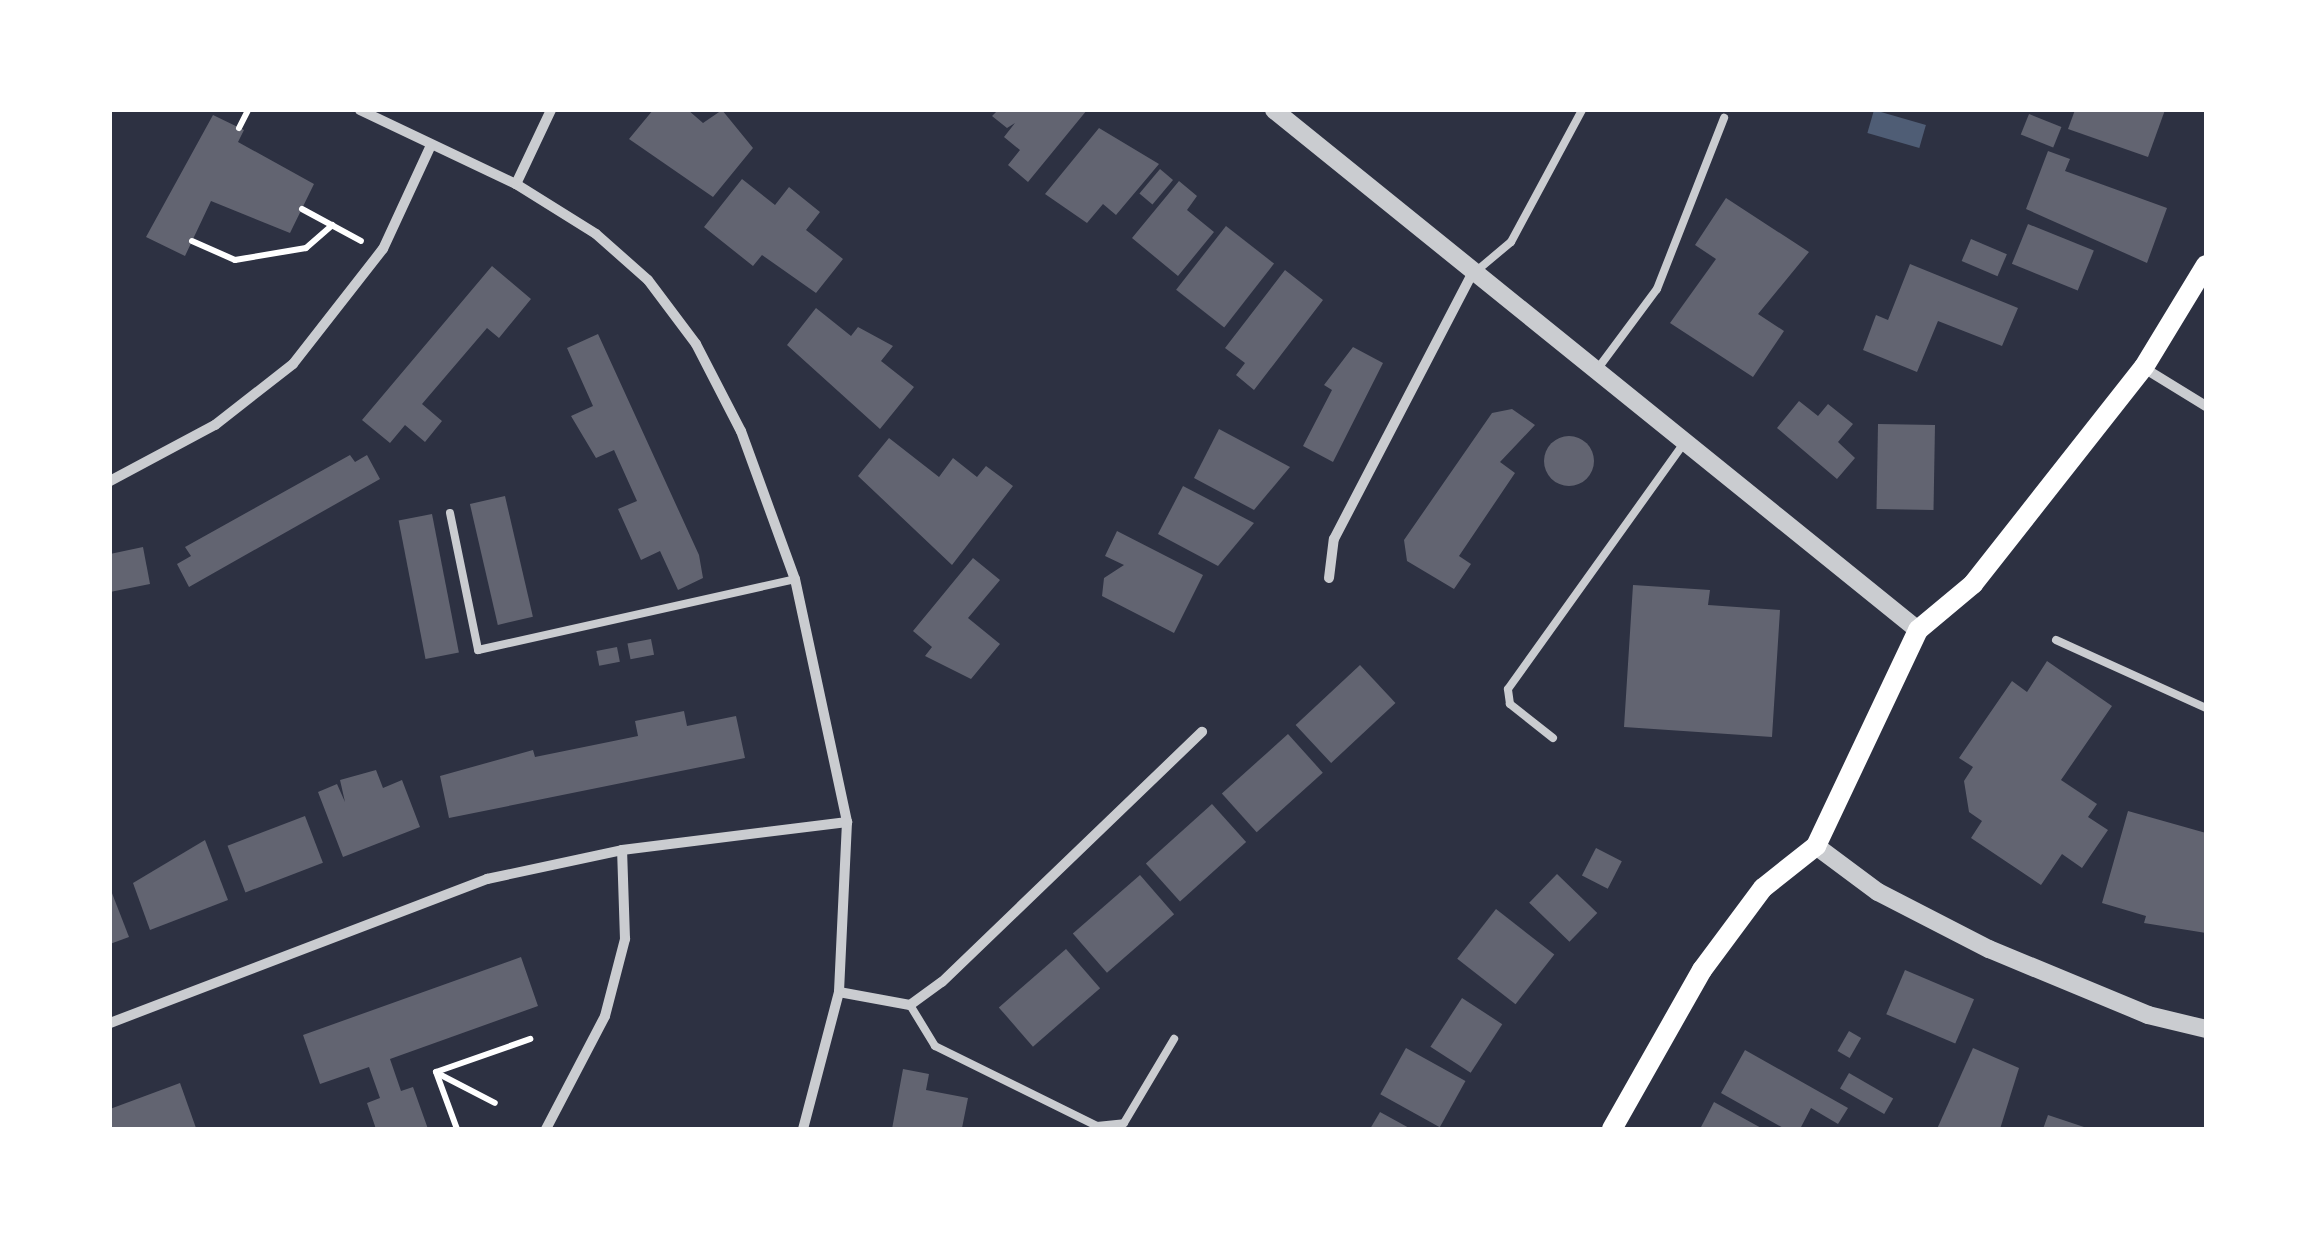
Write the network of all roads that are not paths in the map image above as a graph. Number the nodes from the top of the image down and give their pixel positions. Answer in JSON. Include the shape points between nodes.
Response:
{"nodes":[{"id":1,"x":360,"y":110,"type":"edge"},
{"id":2,"x":552,"y":110,"type":"edge"},
{"id":3,"x":1274,"y":110,"type":"edge"},
{"id":4,"x":1582,"y":110,"type":"edge"},
{"id":5,"x":1724,"y":118,"type":"dead end"},
{"id":6,"x":432,"y":145,"type":"junction"},
{"id":7,"x":516,"y":184,"type":"junction"},
{"id":8,"x":2206,"y":266,"type":"edge"},
{"id":9,"x":1471,"y":276,"type":"junction"},
{"id":10,"x":2144,"y":367,"type":"junction"},
{"id":11,"x":1596,"y":371,"type":"junction"},
{"id":12,"x":2206,"y":406,"type":"edge"},
{"id":13,"x":1686,"y":440,"type":"junction"},
{"id":14,"x":110,"y":481,"type":"edge"},
{"id":15,"x":450,"y":513,"type":"dead end"},
{"id":16,"x":1329,"y":578,"type":"dead end"},
{"id":17,"x":796,"y":579,"type":"junction"},
{"id":18,"x":1918,"y":630,"type":"junction"},
{"id":19,"x":2056,"y":640,"type":"dead end"},
{"id":20,"x":2206,"y":708,"type":"edge"},
{"id":21,"x":1202,"y":732,"type":"dead end"},
{"id":22,"x":1553,"y":738,"type":"dead end"},
{"id":23,"x":847,"y":822,"type":"junction"},
{"id":24,"x":1816,"y":846,"type":"junction"},
{"id":25,"x":622,"y":850,"type":"junction"},
{"id":26,"x":839,"y":992,"type":"junction"},
{"id":27,"x":910,"y":1005,"type":"junction"},
{"id":28,"x":110,"y":1023,"type":"edge"},
{"id":29,"x":2206,"y":1029,"type":"edge"},
{"id":30,"x":1174,"y":1039,"type":"dead end"},
{"id":31,"x":546,"y":1129,"type":"edge"},
{"id":32,"x":803,"y":1129,"type":"edge"},
{"id":33,"x":1612,"y":1129,"type":"edge"}],
"edges":[{"from":1,"to":6,"type":"street"},
{"from":2,"to":7,"type":"street"},
{"from":3,"to":9,"type":"street"},
{"from":4,"to":9,"type":"lane","via":[[1511,242]]},
{"from":5,"to":11,"type":"lane","via":[[1657,289]]},
{"from":6,"to":7,"type":"street"},
{"from":6,"to":14,"type":"street","via":[[383,249],[293,364],[216,425]]},
{"from":7,"to":17,"type":"street","via":[[622,257],[696,344],[741,431]]},
{"from":8,"to":10,"type":"main road"},
{"from":9,"to":11,"type":"street"},
{"from":9,"to":16,"type":"street","via":[[1334,539]]},
{"from":10,"to":12,"type":"street"},
{"from":10,"to":18,"type":"main road","via":[[1973,584]]},
{"from":11,"to":13,"type":"street"},
{"from":13,"to":18,"type":"street"},
{"from":13,"to":22,"type":"lane","via":[[1508,688],[1510,704]]},
{"from":15,"to":17,"type":"lane","via":[[478,650]]},
{"from":17,"to":23,"type":"street"},
{"from":18,"to":24,"type":"main road"},
{"from":19,"to":20,"type":"lane"},
{"from":21,"to":27,"type":"street"},
{"from":23,"to":25,"type":"street"},
{"from":23,"to":26,"type":"street"},
{"from":24,"to":29,"type":"street","via":[[1878,892],[1990,949],[2148,1015]]},
{"from":24,"to":33,"type":"main road","via":[[1763,888],[1702,970]]},
{"from":25,"to":28,"type":"street","via":[[487,878]]},
{"from":25,"to":31,"type":"street","via":[[625,939],[604,1016]]},
{"from":26,"to":27,"type":"street"},
{"from":26,"to":32,"type":"street"},
{"from":27,"to":30,"type":"lane","via":[[935,1046],[1097,1126],[1124,1123]]}]}
